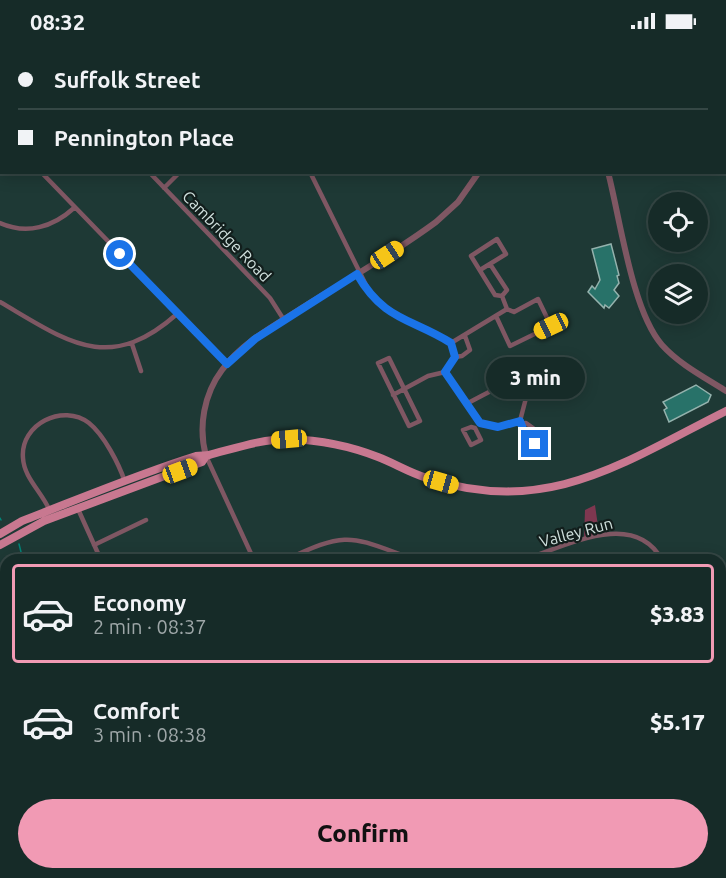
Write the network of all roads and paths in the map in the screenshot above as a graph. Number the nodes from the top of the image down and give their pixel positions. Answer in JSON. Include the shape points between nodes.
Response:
{"nodes":[{"id":1,"x":42,"y":174,"type":"edge"},
{"id":2,"x":151,"y":174,"type":"edge"},
{"id":3,"x":178,"y":174,"type":"edge"},
{"id":4,"x":311,"y":174,"type":"edge"},
{"id":5,"x":478,"y":174,"type":"edge"},
{"id":6,"x":608,"y":174,"type":"edge"},
{"id":7,"x":164,"y":188,"type":"junction"},
{"id":8,"x":74,"y":208,"type":"junction"},
{"id":9,"x":0,"y":222,"type":"edge"},
{"id":10,"x":120,"y":254,"type":"junction"},
{"id":11,"x":114,"y":260,"type":"dead end"},
{"id":12,"x":490,"y":264,"type":"junction"},
{"id":13,"x":480,"y":270,"type":"junction"},
{"id":14,"x":357,"y":274,"type":"junction"},
{"id":15,"x":502,"y":296,"type":"junction"},
{"id":16,"x":0,"y":302,"type":"edge"},
{"id":17,"x":507,"y":309,"type":"junction"},
{"id":18,"x":177,"y":314,"type":"junction"},
{"id":19,"x":496,"y":316,"type":"junction"},
{"id":20,"x":284,"y":320,"type":"junction"},
{"id":21,"x":465,"y":336,"type":"junction"},
{"id":22,"x":451,"y":343,"type":"junction"},
{"id":23,"x":132,"y":344,"type":"junction"},
{"id":24,"x":455,"y":357,"type":"junction"},
{"id":25,"x":227,"y":364,"type":"junction"},
{"id":26,"x":141,"y":371,"type":"dead end"},
{"id":27,"x":445,"y":372,"type":"junction"},
{"id":28,"x":405,"y":390,"type":"junction"},
{"id":29,"x":726,"y":391,"type":"edge"},
{"id":30,"x":393,"y":395,"type":"junction"},
{"id":31,"x":468,"y":403,"type":"junction"},
{"id":32,"x":726,"y":411,"type":"edge"},
{"id":33,"x":480,"y":423,"type":"junction"},
{"id":34,"x":521,"y":423,"type":"junction"},
{"id":35,"x":475,"y":428,"type":"dead end"},
{"id":36,"x":206,"y":456,"type":"junction"},
{"id":37,"x":126,"y":482,"type":"junction"},
{"id":38,"x":78,"y":508,"type":"junction"},
{"id":39,"x":50,"y":511,"type":"junction"},
{"id":40,"x":146,"y":520,"type":"dead end"},
{"id":41,"x":0,"y":534,"type":"edge"},
{"id":42,"x":0,"y":545,"type":"edge"},
{"id":43,"x":94,"y":545,"type":"junction"},
{"id":44,"x":98,"y":554,"type":"edge"},
{"id":45,"x":251,"y":554,"type":"edge"},
{"id":46,"x":298,"y":554,"type":"edge"},
{"id":47,"x":399,"y":554,"type":"edge"},
{"id":48,"x":543,"y":554,"type":"edge"},
{"id":49,"x":658,"y":554,"type":"edge"}],
"edges":[{"from":1,"to":8,"type":"street"},
{"from":2,"to":7,"type":"street","name":"Cambridge Road"},
{"from":3,"to":7,"type":"street"},
{"from":4,"to":14,"type":"street"},
{"from":5,"to":14,"type":"street","via":[[458,202],[436,222]]},
{"from":6,"to":29,"type":"street","via":[[636,290],[650,326],[672,355]]},
{"from":7,"to":20,"type":"street","name":"Cambridge Road","via":[[270,298]]},
{"from":8,"to":9,"type":"street","via":[[57,222],[37,228]]},
{"from":8,"to":10,"type":"street"},
{"from":10,"to":11,"type":"street"},
{"from":10,"to":18,"type":"street"},
{"from":12,"to":13,"type":"street"},
{"from":12,"to":13,"type":"street","via":[[506,254],[497,239],[471,256]]},
{"from":12,"to":15,"type":"street","via":[[507,290]]},
{"from":13,"to":15,"type":"street","via":[[495,295]]},
{"from":14,"to":20,"type":"street"},
{"from":14,"to":22,"type":"street","via":[[387,309]]},
{"from":15,"to":17,"type":"street"},
{"from":16,"to":23,"type":"street","via":[[71,342],[101,348]]},
{"from":17,"to":19,"type":"street"},
{"from":17,"to":19,"type":"street","via":[[518,312],[538,299],[551,326],[510,346]]},
{"from":18,"to":23,"type":"street"},
{"from":18,"to":25,"type":"street"},
{"from":19,"to":21,"type":"street"},
{"from":20,"to":25,"type":"street"},
{"from":21,"to":22,"type":"street"},
{"from":21,"to":24,"type":"street","via":[[470,350]]},
{"from":22,"to":24,"type":"street"},
{"from":23,"to":26,"type":"street"},
{"from":24,"to":27,"type":"street"},
{"from":25,"to":36,"type":"street","via":[[212,387],[204,410]]},
{"from":27,"to":28,"type":"street","via":[[428,376]]},
{"from":27,"to":31,"type":"street"},
{"from":28,"to":30,"type":"street"},
{"from":28,"to":30,"type":"street","via":[[420,421],[409,426]]},
{"from":28,"to":30,"type":"street","via":[[389,358],[378,363]]},
{"from":31,"to":33,"type":"street"},
{"from":31,"to":34,"type":"street","via":[[503,384],[515,383],[526,398]]},
{"from":32,"to":36,"type":"main road","via":[[604,473],[535,490],[454,486],[359,450],[315,441],[273,441]]},
{"from":33,"to":34,"type":"street","via":[[498,427]]},
{"from":33,"to":35,"type":"street"},
{"from":34,"to":34,"type":"street","via":[[530,447],[540,441],[533,428]]},
{"from":36,"to":37,"type":"main road"},
{"from":36,"to":38,"type":"main road","via":[[202,462]]},
{"from":36,"to":45,"type":"street"},
{"from":37,"to":39,"type":"main road"},
{"from":37,"to":39,"type":"street","via":[[90,424],[74,416],[51,418],[31,432],[23,457],[27,473]]},
{"from":38,"to":42,"type":"main road"},
{"from":38,"to":43,"type":"street"},
{"from":39,"to":41,"type":"main road"},
{"from":40,"to":43,"type":"street"},
{"from":43,"to":44,"type":"street"},
{"from":46,"to":47,"type":"street","via":[[323,541],[344,537]]},
{"from":48,"to":49,"type":"street","name":"Valley Run","via":[[617,532],[641,538]]}]}
